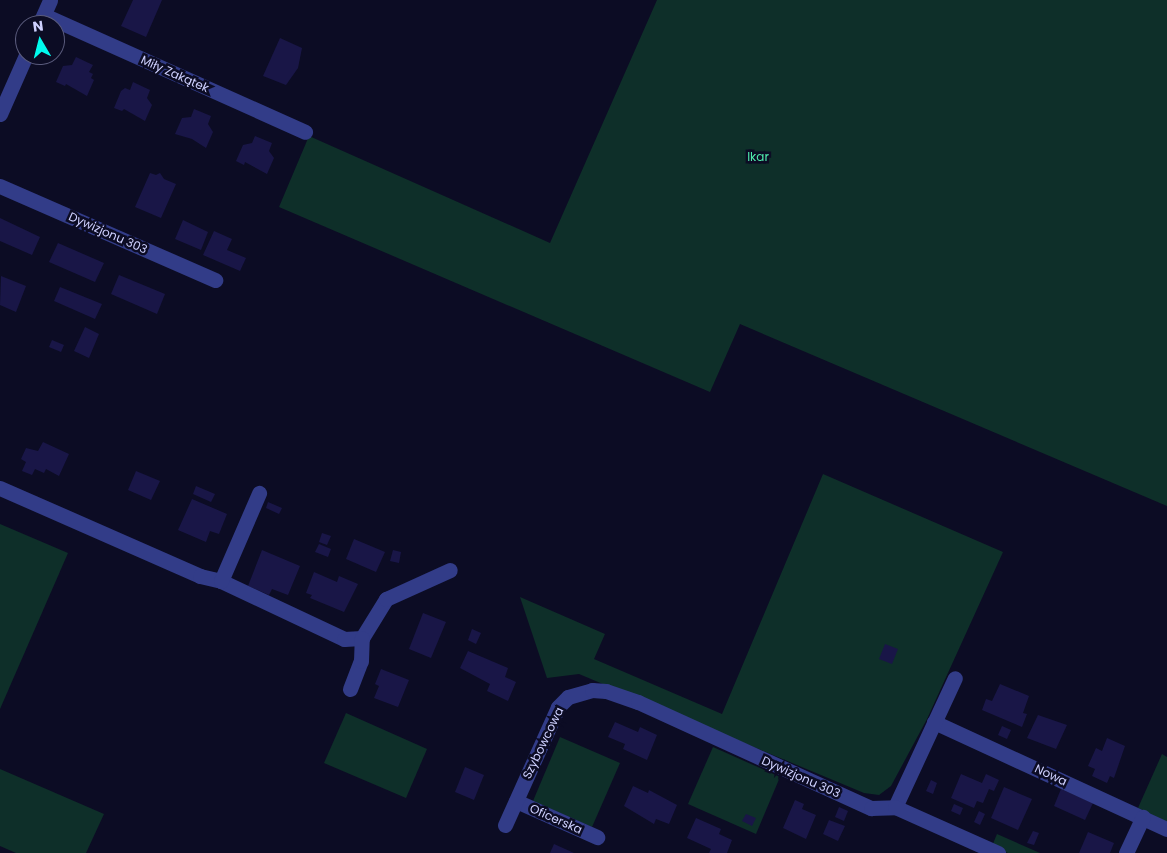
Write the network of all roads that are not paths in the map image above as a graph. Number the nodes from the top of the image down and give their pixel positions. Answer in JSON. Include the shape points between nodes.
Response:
{"nodes":[{"id":1,"x":50,"y":0,"type":"edge"},
{"id":2,"x":43,"y":15,"type":"edge"},
{"id":3,"x":65,"y":30,"type":"edge"},
{"id":4,"x":22,"y":65,"type":"edge"},
{"id":5,"x":0,"y":114,"type":"edge"},
{"id":6,"x":305,"y":132,"type":"dead end"},
{"id":7,"x":0,"y":186,"type":"edge"},
{"id":8,"x":215,"y":280,"type":"dead end"},
{"id":9,"x":0,"y":488,"type":"edge"},
{"id":10,"x":259,"y":493,"type":"dead end"},
{"id":11,"x":450,"y":570,"type":"dead end"},
{"id":12,"x":221,"y":581,"type":"junction"},
{"id":13,"x":362,"y":638,"type":"junction"},
{"id":14,"x":955,"y":678,"type":"dead end"},
{"id":15,"x":350,"y":689,"type":"dead end"},
{"id":16,"x":606,"y":690,"type":"joint"},
{"id":17,"x":934,"y":722,"type":"junction"},
{"id":18,"x":516,"y":801,"type":"junction"},
{"id":19,"x":895,"y":808,"type":"junction"},
{"id":20,"x":1143,"y":817,"type":"junction"},
{"id":21,"x":505,"y":825,"type":"dead end"},
{"id":22,"x":1167,"y":828,"type":"edge"},
{"id":23,"x":597,"y":837,"type":"dead end"},
{"id":24,"x":998,"y":853,"type":"edge"},
{"id":25,"x":1126,"y":853,"type":"edge"}],
"edges":[{"from":1,"to":2,"type":"street"},
{"from":3,"to":6,"type":"street","name":"Miły Zakątek"},
{"from":4,"to":5,"type":"street"},
{"from":7,"to":8,"type":"street","name":"Dywizjonu 303"},
{"from":9,"to":12,"type":"street","via":[[200,576]]},
{"from":10,"to":12,"type":"street"},
{"from":11,"to":13,"type":"street","via":[[386,599]]},
{"from":12,"to":13,"type":"street","via":[[344,639]]},
{"from":13,"to":15,"type":"street","via":[[362,661]]},
{"from":14,"to":17,"type":"street"},
{"from":16,"to":18,"type":"street","name":"Szybowcowa","via":[[592,690],[568,697],[558,707]]},
{"from":16,"to":19,"type":"street","name":"Dywizjonu 303","via":[[871,808]]},
{"from":17,"to":19,"type":"street"},
{"from":17,"to":20,"type":"street","name":"Nowa"},
{"from":18,"to":21,"type":"street","name":"Szybowcowa"},
{"from":18,"to":23,"type":"street","name":"Oficerska"},
{"from":19,"to":24,"type":"street","name":"Dywizjonu 303"},
{"from":20,"to":22,"type":"street","name":"Nowa"},
{"from":20,"to":25,"type":"street"}]}
